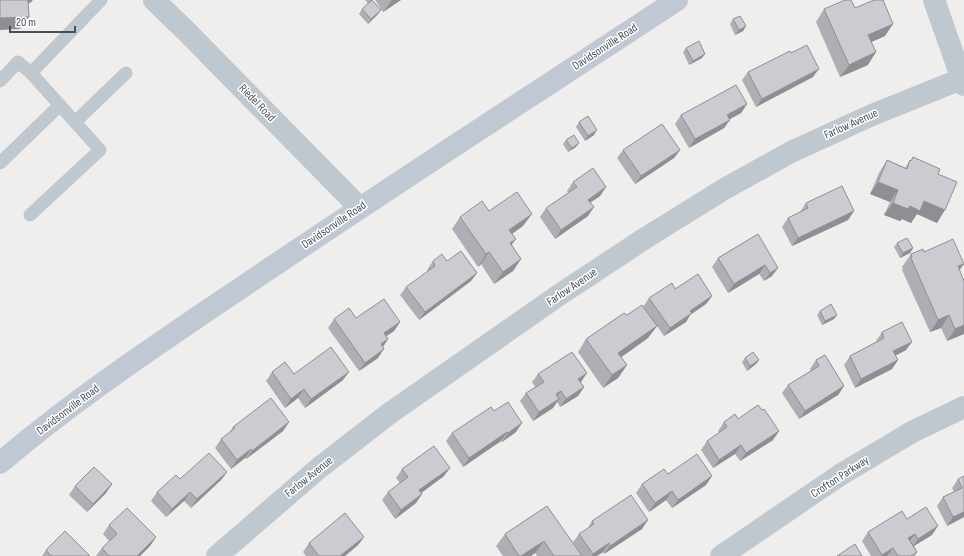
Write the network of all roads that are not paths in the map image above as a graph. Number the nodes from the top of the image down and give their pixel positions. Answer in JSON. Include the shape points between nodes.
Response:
{"nodes":[{"id":1,"x":101,"y":0,"type":"edge"},
{"id":2,"x":154,"y":0,"type":"edge"},
{"id":3,"x":677,"y":0,"type":"edge"},
{"id":4,"x":934,"y":0,"type":"edge"},
{"id":5,"x":31,"y":73,"type":"junction"},
{"id":6,"x":126,"y":73,"type":"dead end"},
{"id":7,"x":0,"y":81,"type":"edge"},
{"id":8,"x":963,"y":81,"type":"edge"},
{"id":9,"x":60,"y":105,"type":"junction"},
{"id":10,"x":75,"y":122,"type":"junction"},
{"id":11,"x":0,"y":163,"type":"edge"},
{"id":12,"x":360,"y":208,"type":"junction"},
{"id":13,"x":30,"y":215,"type":"dead end"},
{"id":14,"x":964,"y":407,"type":"edge"},
{"id":15,"x":0,"y":463,"type":"edge"},
{"id":16,"x":217,"y":556,"type":"edge"},
{"id":17,"x":721,"y":556,"type":"edge"}],
"edges":[{"from":1,"to":5,"type":"lane"},
{"from":2,"to":12,"type":"street","name":"Riedel Road"},
{"from":3,"to":12,"type":"main road","name":"Davidsonville Road"},
{"from":4,"to":8,"type":"street"},
{"from":5,"to":7,"type":"lane","via":[[18,62]]},
{"from":5,"to":9,"type":"lane"},
{"from":6,"to":10,"type":"lane"},
{"from":8,"to":16,"type":"street","name":"Farlow Avenue","via":[[872,115],[791,152],[726,188],[647,237],[390,413],[319,468]]},
{"from":9,"to":10,"type":"lane"},
{"from":9,"to":11,"type":"lane"},
{"from":10,"to":13,"type":"lane","via":[[100,150]]},
{"from":12,"to":15,"type":"main road","name":"Davidsonville Road","via":[[120,370]]},
{"from":14,"to":17,"type":"street","name":"Crofton Parkway","via":[[912,432],[840,475]]}]}
